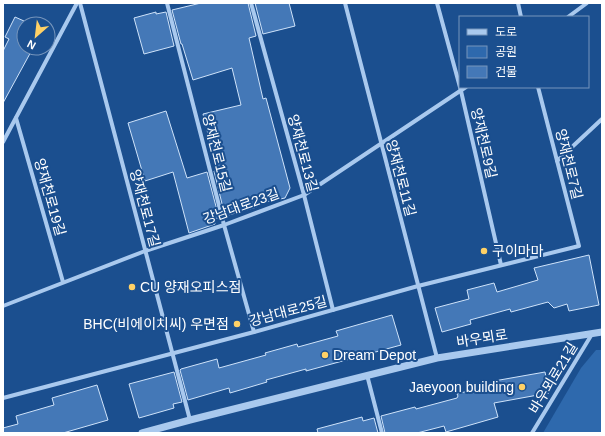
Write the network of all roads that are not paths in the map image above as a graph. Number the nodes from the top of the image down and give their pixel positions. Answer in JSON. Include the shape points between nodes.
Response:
{"nodes":[{"id":1,"x":79,"y":3,"type":"edge"},
{"id":2,"x":167,"y":3,"type":"edge"},
{"id":3,"x":251,"y":3,"type":"edge"},
{"id":4,"x":345,"y":3,"type":"edge"},
{"id":5,"x":437,"y":3,"type":"edge"},
{"id":6,"x":518,"y":3,"type":"edge"},
{"id":7,"x":586,"y":3,"type":"edge"},
{"id":8,"x":521,"y":16,"type":"edge"},
{"id":9,"x":569,"y":16,"type":"edge"},
{"id":10,"x":459,"y":84,"type":"edge"},
{"id":11,"x":460,"y":88,"type":"edge"},
{"id":12,"x":465,"y":88,"type":"edge"},
{"id":13,"x":538,"y":88,"type":"edge"},
{"id":14,"x":461,"y":91,"type":"junction"},
{"id":15,"x":16,"y":118,"type":"junction"},
{"id":16,"x":602,"y":119,"type":"edge"},
{"id":17,"x":3,"y":142,"type":"edge"},
{"id":18,"x":381,"y":143,"type":"junction"},
{"id":19,"x":557,"y":161,"type":"junction"},
{"id":20,"x":304,"y":195,"type":"junction"},
{"id":21,"x":224,"y":225,"type":"junction"},
{"id":22,"x":579,"y":246,"type":"joint"},
{"id":23,"x":145,"y":251,"type":"junction"},
{"id":24,"x":501,"y":265,"type":"junction"},
{"id":25,"x":63,"y":282,"type":"junction"},
{"id":26,"x":418,"y":286,"type":"junction"},
{"id":27,"x":3,"y":306,"type":"edge"},
{"id":28,"x":333,"y":310,"type":"junction"},
{"id":29,"x":254,"y":332,"type":"junction"},
{"id":30,"x":602,"y":332,"type":"edge"},
{"id":31,"x":592,"y":334,"type":"junction"},
{"id":32,"x":172,"y":354,"type":"junction"},
{"id":33,"x":437,"y":358,"type":"junction"},
{"id":34,"x":367,"y":375,"type":"junction"},
{"id":35,"x":3,"y":398,"type":"edge"},
{"id":36,"x":190,"y":420,"type":"junction"},
{"id":37,"x":142,"y":433,"type":"edge"},
{"id":38,"x":382,"y":433,"type":"edge"},
{"id":39,"x":532,"y":433,"type":"edge"}],
"edges":[{"from":1,"to":15,"type":"street"},
{"from":1,"to":23,"type":"street","name":"양재천로17길"},
{"from":2,"to":21,"type":"street","name":"양재천로15길"},
{"from":3,"to":20,"type":"street","name":"양재천로13길"},
{"from":4,"to":18,"type":"street","name":"양재천로11길"},
{"from":5,"to":10,"type":"street","name":"양재천로9길"},
{"from":6,"to":8,"type":"street"},
{"from":7,"to":9,"type":"street"},
{"from":11,"to":14,"type":"street","name":"양재천로9길"},
{"from":12,"to":14,"type":"street","name":"강남대로23길"},
{"from":13,"to":19,"type":"street","name":"양재천로7길"},
{"from":14,"to":18,"type":"street","name":"강남대로23길"},
{"from":14,"to":24,"type":"street","name":"양재천로9길"},
{"from":15,"to":17,"type":"street"},
{"from":15,"to":25,"type":"street","name":"양재천로19길"},
{"from":16,"to":19,"type":"street"},
{"from":18,"to":20,"type":"street","name":"강남대로23길"},
{"from":18,"to":26,"type":"street","name":"양재천로11길"},
{"from":19,"to":22,"type":"street","name":"양재천로7길"},
{"from":20,"to":21,"type":"street","name":"강남대로23길"},
{"from":20,"to":28,"type":"street","name":"양재천로13길"},
{"from":21,"to":23,"type":"street","name":"강남대로23길"},
{"from":21,"to":29,"type":"street","name":"양재천로15길"},
{"from":22,"to":24,"type":"street","name":"강남대로25길"},
{"from":23,"to":25,"type":"street","name":"강남대로23길"},
{"from":23,"to":32,"type":"street","name":"양재천로17길"},
{"from":24,"to":26,"type":"street","name":"강남대로25길"},
{"from":25,"to":27,"type":"street","name":"강남대로23길"},
{"from":26,"to":28,"type":"street","name":"강남대로25길"},
{"from":26,"to":33,"type":"street","name":"양재천로11길"},
{"from":28,"to":29,"type":"street","name":"강남대로25길"},
{"from":29,"to":32,"type":"street","name":"강남대로25길"},
{"from":30,"to":31,"type":"street","name":"바우뫼로"},
{"from":31,"to":33,"type":"street","name":"바우뫼로"},
{"from":31,"to":39,"type":"street","name":"바우뫼로21길"},
{"from":32,"to":35,"type":"street","name":"강남대로25길"},
{"from":32,"to":36,"type":"street","name":"양재천로17길"},
{"from":33,"to":34,"type":"street","name":"바우뫼로"},
{"from":34,"to":36,"type":"street","name":"바우뫼로"},
{"from":34,"to":38,"type":"street"},
{"from":36,"to":37,"type":"street","name":"바우뫼로"}]}
